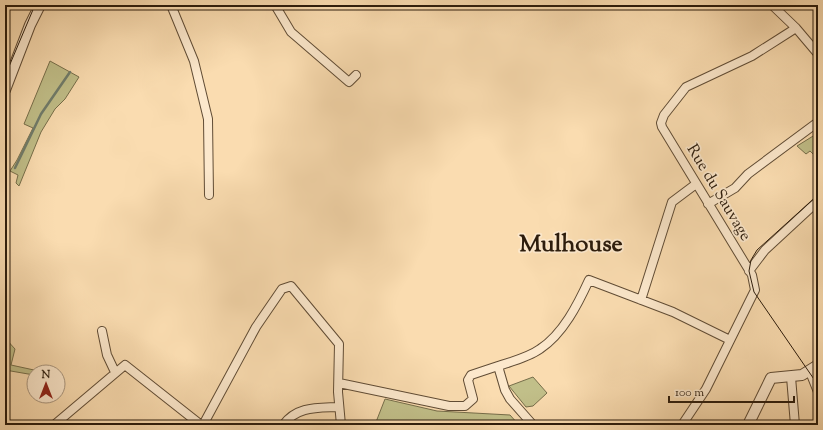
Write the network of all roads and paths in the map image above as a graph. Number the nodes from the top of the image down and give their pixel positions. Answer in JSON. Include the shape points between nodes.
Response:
{"nodes":[{"id":1,"x":40,"y":5,"type":"edge"},
{"id":2,"x":171,"y":5,"type":"edge"},
{"id":3,"x":275,"y":5,"type":"edge"},
{"id":4,"x":772,"y":5,"type":"edge"},
{"id":5,"x":796,"y":28,"type":"junction"},
{"id":6,"x":818,"y":54,"type":"edge"},
{"id":7,"x":356,"y":75,"type":"dead end"},
{"id":8,"x":5,"y":90,"type":"edge"},
{"id":9,"x":818,"y":122,"type":"edge"},
{"id":10,"x":696,"y":184,"type":"junction"},
{"id":11,"x":209,"y":194,"type":"dead end"},
{"id":12,"x":818,"y":201,"type":"edge"},
{"id":13,"x":708,"y":204,"type":"junction"},
{"id":14,"x":749,"y":271,"type":"junction"},
{"id":15,"x":641,"y":300,"type":"junction"},
{"id":16,"x":102,"y":331,"type":"dead end"},
{"id":17,"x":730,"y":340,"type":"junction"},
{"id":18,"x":818,"y":365,"type":"edge"},
{"id":19,"x":498,"y":366,"type":"junction"},
{"id":20,"x":115,"y":372,"type":"junction"},
{"id":21,"x":810,"y":372,"type":"junction"},
{"id":22,"x":791,"y":377,"type":"junction"},
{"id":23,"x":339,"y":383,"type":"junction"},
{"id":24,"x":818,"y":392,"type":"edge"},
{"id":25,"x":338,"y":407,"type":"junction"},
{"id":26,"x":54,"y":425,"type":"edge"},
{"id":27,"x":202,"y":425,"type":"edge"},
{"id":28,"x":283,"y":425,"type":"edge"},
{"id":29,"x":341,"y":425,"type":"edge"},
{"id":30,"x":533,"y":425,"type":"edge"},
{"id":31,"x":682,"y":425,"type":"edge"},
{"id":32,"x":748,"y":425,"type":"edge"},
{"id":33,"x":795,"y":425,"type":"edge"}],
"edges":[{"from":1,"to":8,"type":"street"},
{"from":2,"to":11,"type":"street","via":[[195,69],[210,128]]},
{"from":3,"to":7,"type":"street","via":[[291,32],[300,40],[349,82]]},
{"from":4,"to":5,"type":"street"},
{"from":5,"to":6,"type":"street"},
{"from":5,"to":10,"type":"street","name":"Rue du Sauvage","via":[[752,56],[686,87],[662,119],[662,127]]},
{"from":9,"to":13,"type":"street","via":[[748,174],[736,188]]},
{"from":10,"to":13,"type":"street","name":"Rue du Sauvage"},
{"from":10,"to":15,"type":"street","via":[[672,202]]},
{"from":12,"to":14,"type":"street","via":[[765,250]]},
{"from":13,"to":14,"type":"street","name":"Rue du Sauvage"},
{"from":14,"to":17,"type":"street","name":"Rue du Sauvage","via":[[754,292]]},
{"from":15,"to":17,"type":"street","via":[[673,312]]},
{"from":15,"to":19,"type":"street","via":[[589,280],[574,312],[548,343],[539,350]]},
{"from":16,"to":20,"type":"street","via":[[107,355]]},
{"from":17,"to":31,"type":"street","via":[[706,389]]},
{"from":18,"to":21,"type":"street"},
{"from":19,"to":23,"type":"street","via":[[471,375],[469,378],[472,402],[465,406],[449,406]]},
{"from":19,"to":30,"type":"street","via":[[505,390]]},
{"from":20,"to":26,"type":"street"},
{"from":20,"to":27,"type":"street","via":[[125,365]]},
{"from":21,"to":22,"type":"street"},
{"from":21,"to":24,"type":"street"},
{"from":22,"to":32,"type":"street","via":[[770,378]]},
{"from":22,"to":33,"type":"street"},
{"from":23,"to":25,"type":"street"},
{"from":23,"to":27,"type":"street","via":[[337,340],[292,286],[282,289],[256,327]]},
{"from":25,"to":28,"type":"street","via":[[298,411]]},
{"from":25,"to":29,"type":"street"}]}
